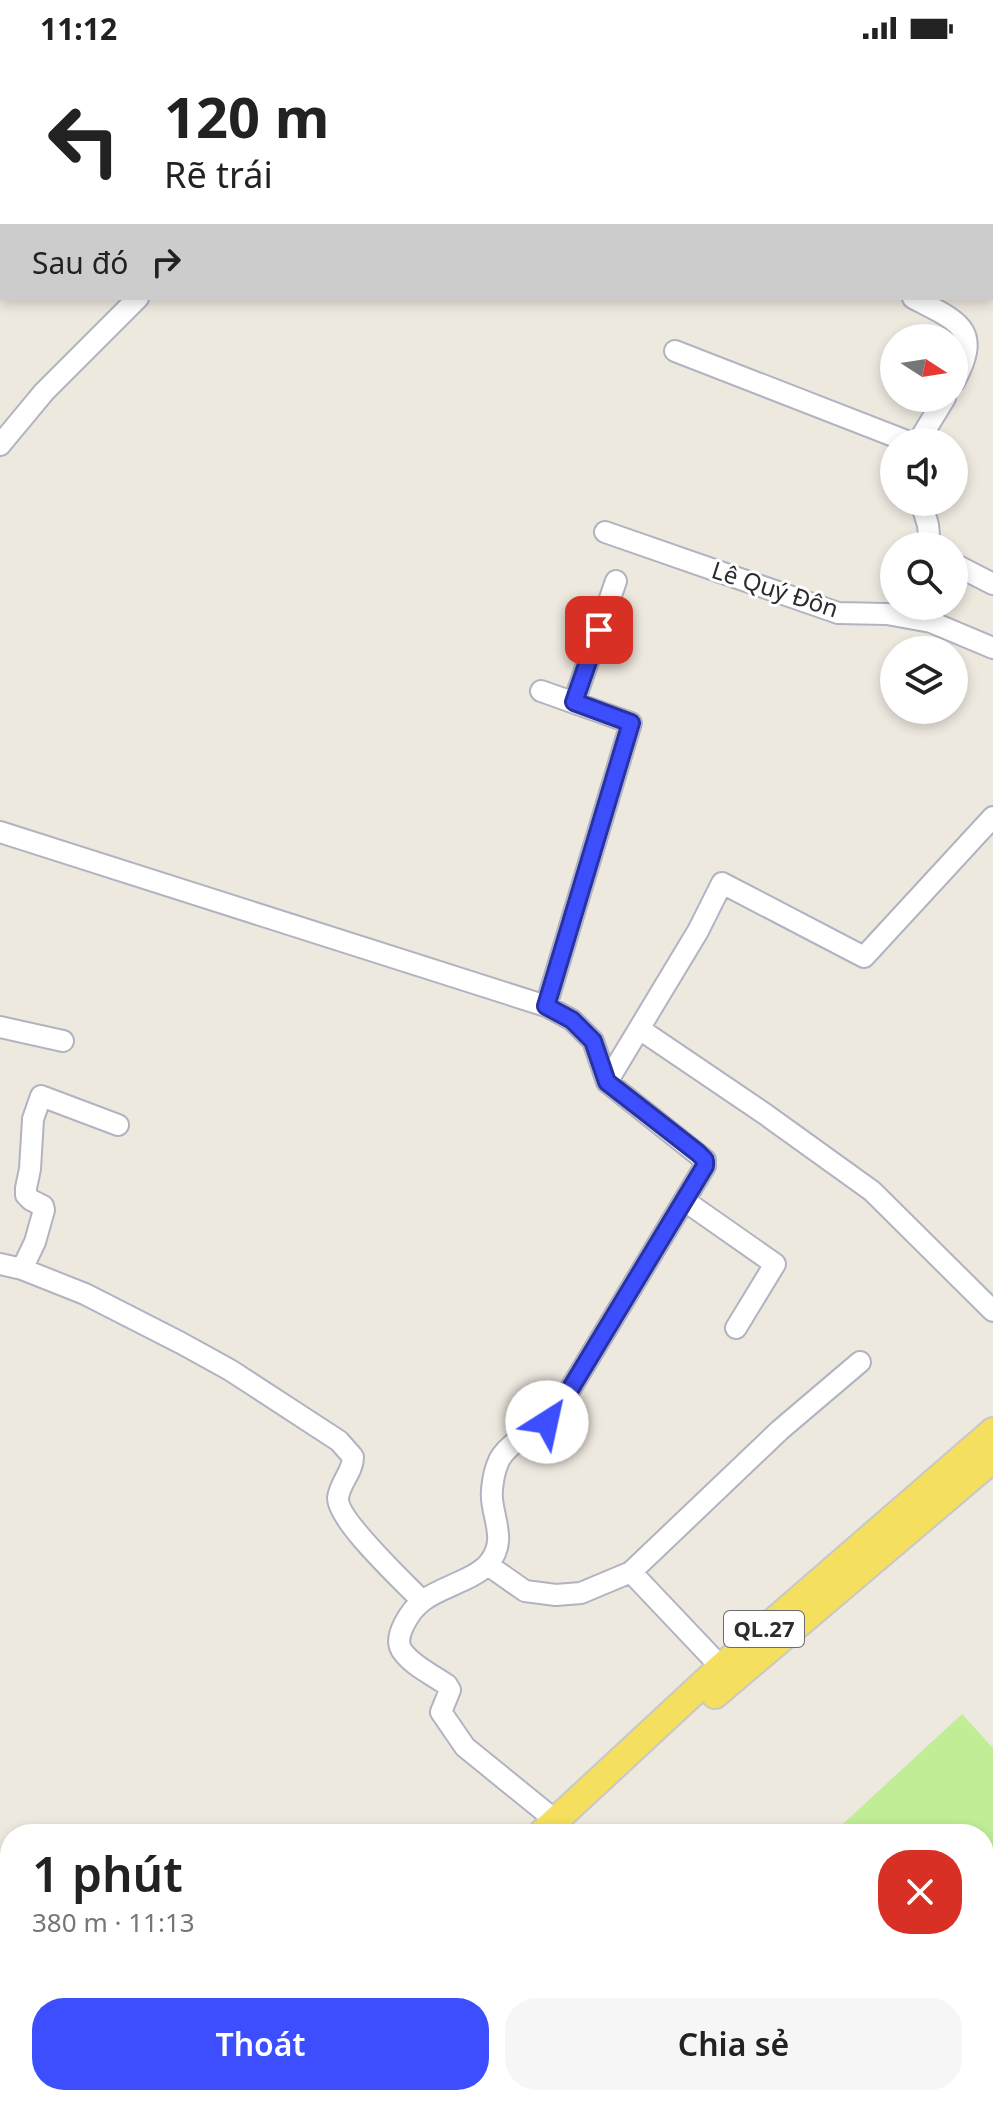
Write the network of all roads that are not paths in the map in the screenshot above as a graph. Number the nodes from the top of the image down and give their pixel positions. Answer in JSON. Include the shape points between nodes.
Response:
{"nodes":[{"id":1,"x":136,"y":300,"type":"edge"},
{"id":2,"x":916,"y":300,"type":"edge"},
{"id":3,"x":958,"y":324,"type":"edge"},
{"id":4,"x":675,"y":351,"type":"dead end"},
{"id":5,"x":880,"y":431,"type":"edge"},
{"id":6,"x":0,"y":445,"type":"edge"},
{"id":7,"x":605,"y":532,"type":"dead end"},
{"id":8,"x":968,"y":571,"type":"edge"},
{"id":9,"x":616,"y":581,"type":"dead end"},
{"id":10,"x":993,"y":584,"type":"edge"},
{"id":11,"x":880,"y":614,"type":"edge"},
{"id":12,"x":940,"y":620,"type":"edge"},
{"id":13,"x":993,"y":648,"type":"edge"},
{"id":14,"x":541,"y":691,"type":"dead end"},
{"id":15,"x":574,"y":702,"type":"junction"},
{"id":16,"x":993,"y":817,"type":"edge"},
{"id":17,"x":0,"y":832,"type":"edge"},
{"id":18,"x":546,"y":1006,"type":"junction"},
{"id":19,"x":0,"y":1027,"type":"edge"},
{"id":20,"x":641,"y":1030,"type":"junction"},
{"id":21,"x":63,"y":1041,"type":"dead end"},
{"id":22,"x":607,"y":1082,"type":"junction"},
{"id":23,"x":118,"y":1125,"type":"dead end"},
{"id":24,"x":685,"y":1201,"type":"junction"},
{"id":25,"x":0,"y":1264,"type":"edge"},
{"id":26,"x":22,"y":1269,"type":"junction"},
{"id":27,"x":993,"y":1311,"type":"edge"},
{"id":28,"x":736,"y":1328,"type":"dead end"},
{"id":29,"x":860,"y":1362,"type":"dead end"},
{"id":30,"x":993,"y":1431,"type":"edge"},
{"id":31,"x":993,"y":1459,"type":"edge"},
{"id":32,"x":488,"y":1565,"type":"junction"},
{"id":33,"x":631,"y":1572,"type":"junction"},
{"id":34,"x":422,"y":1601,"type":"junction"},
{"id":35,"x":721,"y":1667,"type":"junction"},
{"id":36,"x":549,"y":1824,"type":"edge"},
{"id":37,"x":559,"y":1824,"type":"edge"},
{"id":38,"x":560,"y":1824,"type":"edge"}],
"edges":[{"from":1,"to":6,"type":"street","via":[[44,392]]},
{"from":2,"to":3,"type":"street"},
{"from":4,"to":5,"type":"street"},
{"from":7,"to":11,"type":"street","name":"Lê Quý Đôn","via":[[838,613]]},
{"from":8,"to":10,"type":"street"},
{"from":9,"to":15,"type":"street"},
{"from":12,"to":13,"type":"street","name":"Lê Quý Đôn"},
{"from":14,"to":15,"type":"street"},
{"from":15,"to":18,"type":"street","via":[[631,723]]},
{"from":16,"to":20,"type":"street","via":[[864,957],[722,883]]},
{"from":17,"to":18,"type":"street"},
{"from":18,"to":22,"type":"street","via":[[572,1020],[593,1041]]},
{"from":19,"to":21,"type":"street"},
{"from":20,"to":22,"type":"street"},
{"from":20,"to":27,"type":"street","via":[[872,1191]]},
{"from":22,"to":24,"type":"street","via":[[705,1160]]},
{"from":23,"to":26,"type":"street","via":[[41,1096],[33,1119],[26,1195],[44,1210]]},
{"from":24,"to":28,"type":"street","via":[[775,1264]]},
{"from":24,"to":32,"type":"street","via":[[557,1411],[503,1452],[491,1498],[498,1539]]},
{"from":25,"to":26,"type":"street"},
{"from":26,"to":34,"type":"street","via":[[85,1294],[230,1370],[348,1448],[353,1465],[340,1488],[339,1508]]},
{"from":29,"to":33,"type":"street"},
{"from":30,"to":35,"type":"main road","number":"QL.27"},
{"from":31,"to":38,"type":"main road","number":"QL.27"},
{"from":32,"to":33,"type":"street","via":[[525,1591],[556,1595],[581,1593]]},
{"from":32,"to":34,"type":"street"},
{"from":33,"to":35,"type":"street"},
{"from":34,"to":36,"type":"street","via":[[403,1627],[399,1648],[447,1685],[450,1690],[441,1712],[465,1747]]},
{"from":35,"to":37,"type":"main road","number":"QL.27"}]}
